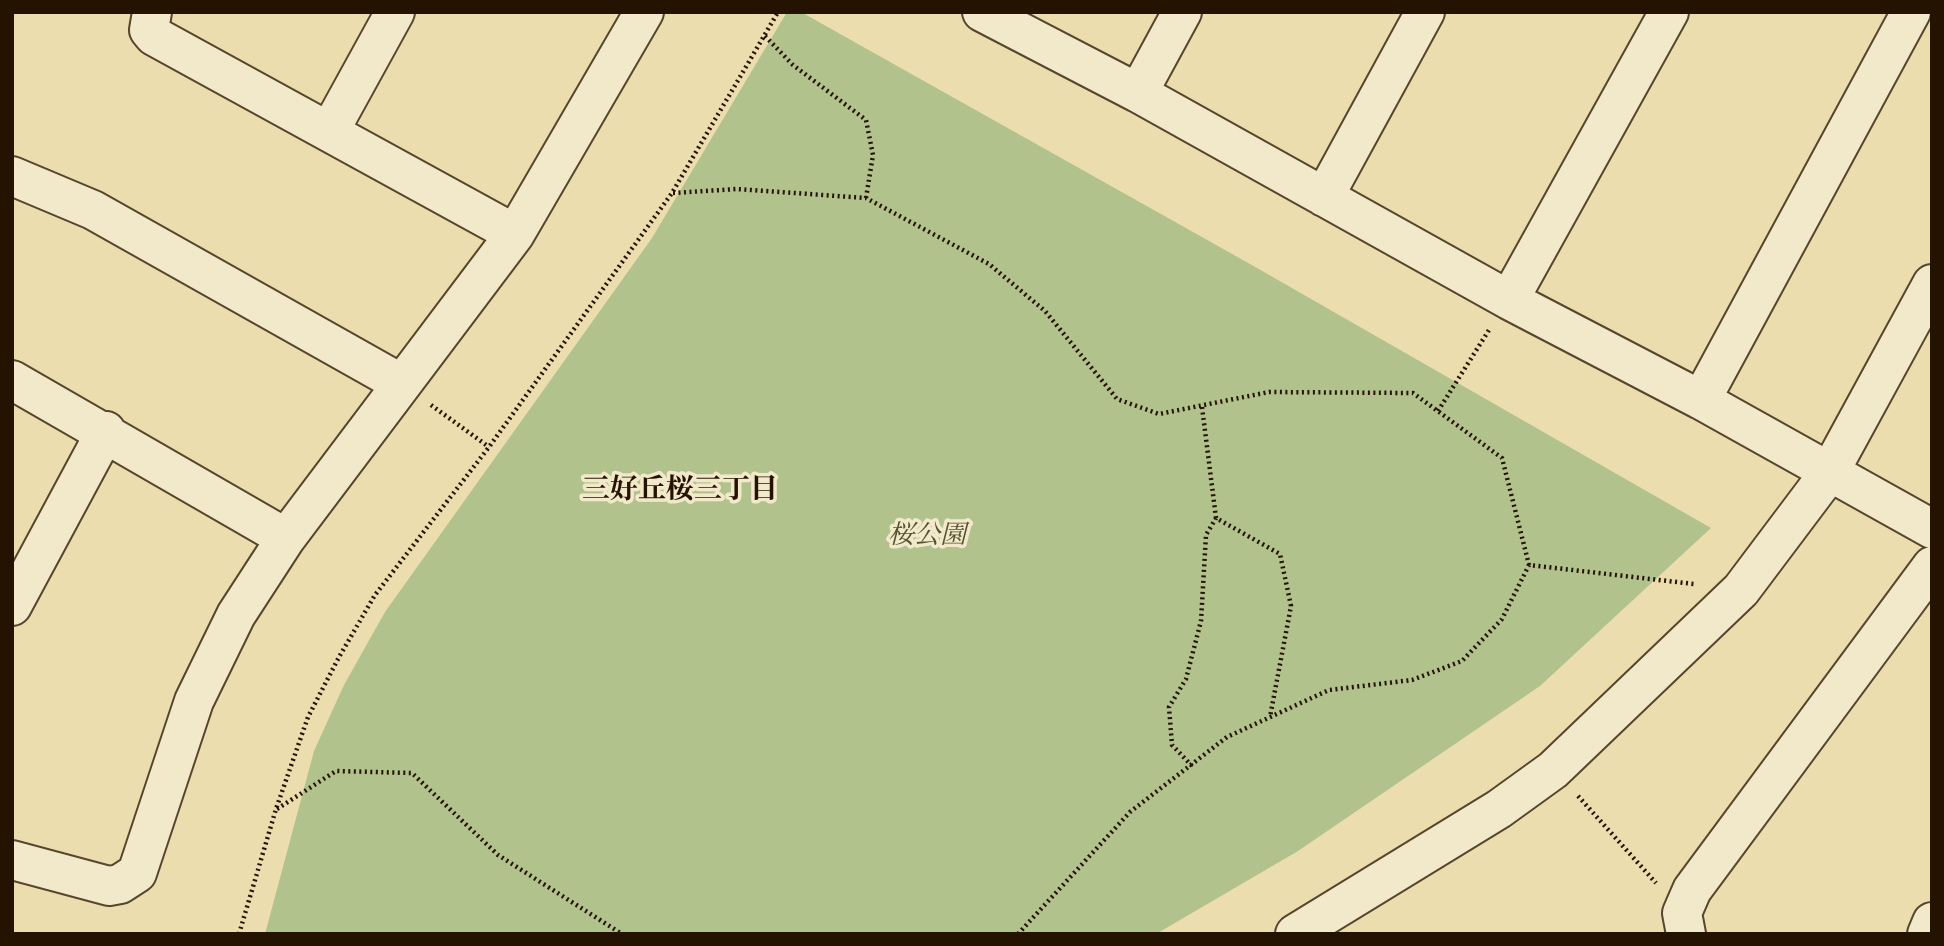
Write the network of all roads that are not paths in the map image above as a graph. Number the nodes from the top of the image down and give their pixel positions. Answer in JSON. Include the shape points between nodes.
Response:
{"nodes":[{"id":1,"x":152,"y":12,"type":"edge"},
{"id":2,"x":395,"y":12,"type":"edge"},
{"id":3,"x":644,"y":12,"type":"edge"},
{"id":4,"x":982,"y":12,"type":"edge"},
{"id":5,"x":1182,"y":12,"type":"edge"},
{"id":6,"x":1425,"y":12,"type":"edge"},
{"id":7,"x":1669,"y":12,"type":"edge"},
{"id":8,"x":1911,"y":12,"type":"edge"},
{"id":9,"x":1138,"y":93,"type":"junction"},
{"id":10,"x":329,"y":132,"type":"junction"},
{"id":11,"x":12,"y":176,"type":"edge"},
{"id":12,"x":1324,"y":197,"type":"junction"},
{"id":13,"x":515,"y":234,"type":"junction"},
{"id":14,"x":1932,"y":285,"type":"edge"},
{"id":15,"x":1509,"y":300,"type":"junction"},
{"id":16,"x":12,"y":380,"type":"edge"},
{"id":17,"x":402,"y":384,"type":"junction"},
{"id":18,"x":1701,"y":400,"type":"junction"},
{"id":19,"x":106,"y":432,"type":"junction"},
{"id":20,"x":1829,"y":474,"type":"junction"},
{"id":21,"x":1932,"y":529,"type":"edge"},
{"id":22,"x":286,"y":538,"type":"junction"},
{"id":23,"x":1932,"y":566,"type":"edge"},
{"id":24,"x":12,"y":606,"type":"edge"},
{"id":25,"x":12,"y":860,"type":"edge"},
{"id":26,"x":1932,"y":922,"type":"edge"},
{"id":27,"x":1684,"y":923,"type":"edge"},
{"id":28,"x":1295,"y":934,"type":"edge"},
{"id":29,"x":1927,"y":934,"type":"edge"}],
"edges":[{"from":1,"to":10,"type":"street","via":[[149,30],[154,36]]},
{"from":2,"to":10,"type":"street"},
{"from":3,"to":13,"type":"street"},
{"from":4,"to":9,"type":"street"},
{"from":5,"to":9,"type":"street"},
{"from":6,"to":12,"type":"street"},
{"from":7,"to":15,"type":"street"},
{"from":8,"to":18,"type":"street"},
{"from":9,"to":12,"type":"street"},
{"from":10,"to":13,"type":"street"},
{"from":11,"to":17,"type":"street","via":[[93,210]]},
{"from":12,"to":15,"type":"street"},
{"from":13,"to":17,"type":"street"},
{"from":14,"to":20,"type":"street"},
{"from":15,"to":18,"type":"street"},
{"from":16,"to":19,"type":"street"},
{"from":17,"to":22,"type":"street"},
{"from":18,"to":20,"type":"street"},
{"from":19,"to":22,"type":"street"},
{"from":19,"to":24,"type":"street"},
{"from":20,"to":21,"type":"street"},
{"from":20,"to":28,"type":"street","via":[[1741,590],[1553,770],[1499,809]]},
{"from":22,"to":25,"type":"street","via":[[236,615],[194,701],[137,873],[109,886]]},
{"from":23,"to":27,"type":"street","via":[[1692,890]]},
{"from":26,"to":29,"type":"street"}]}
